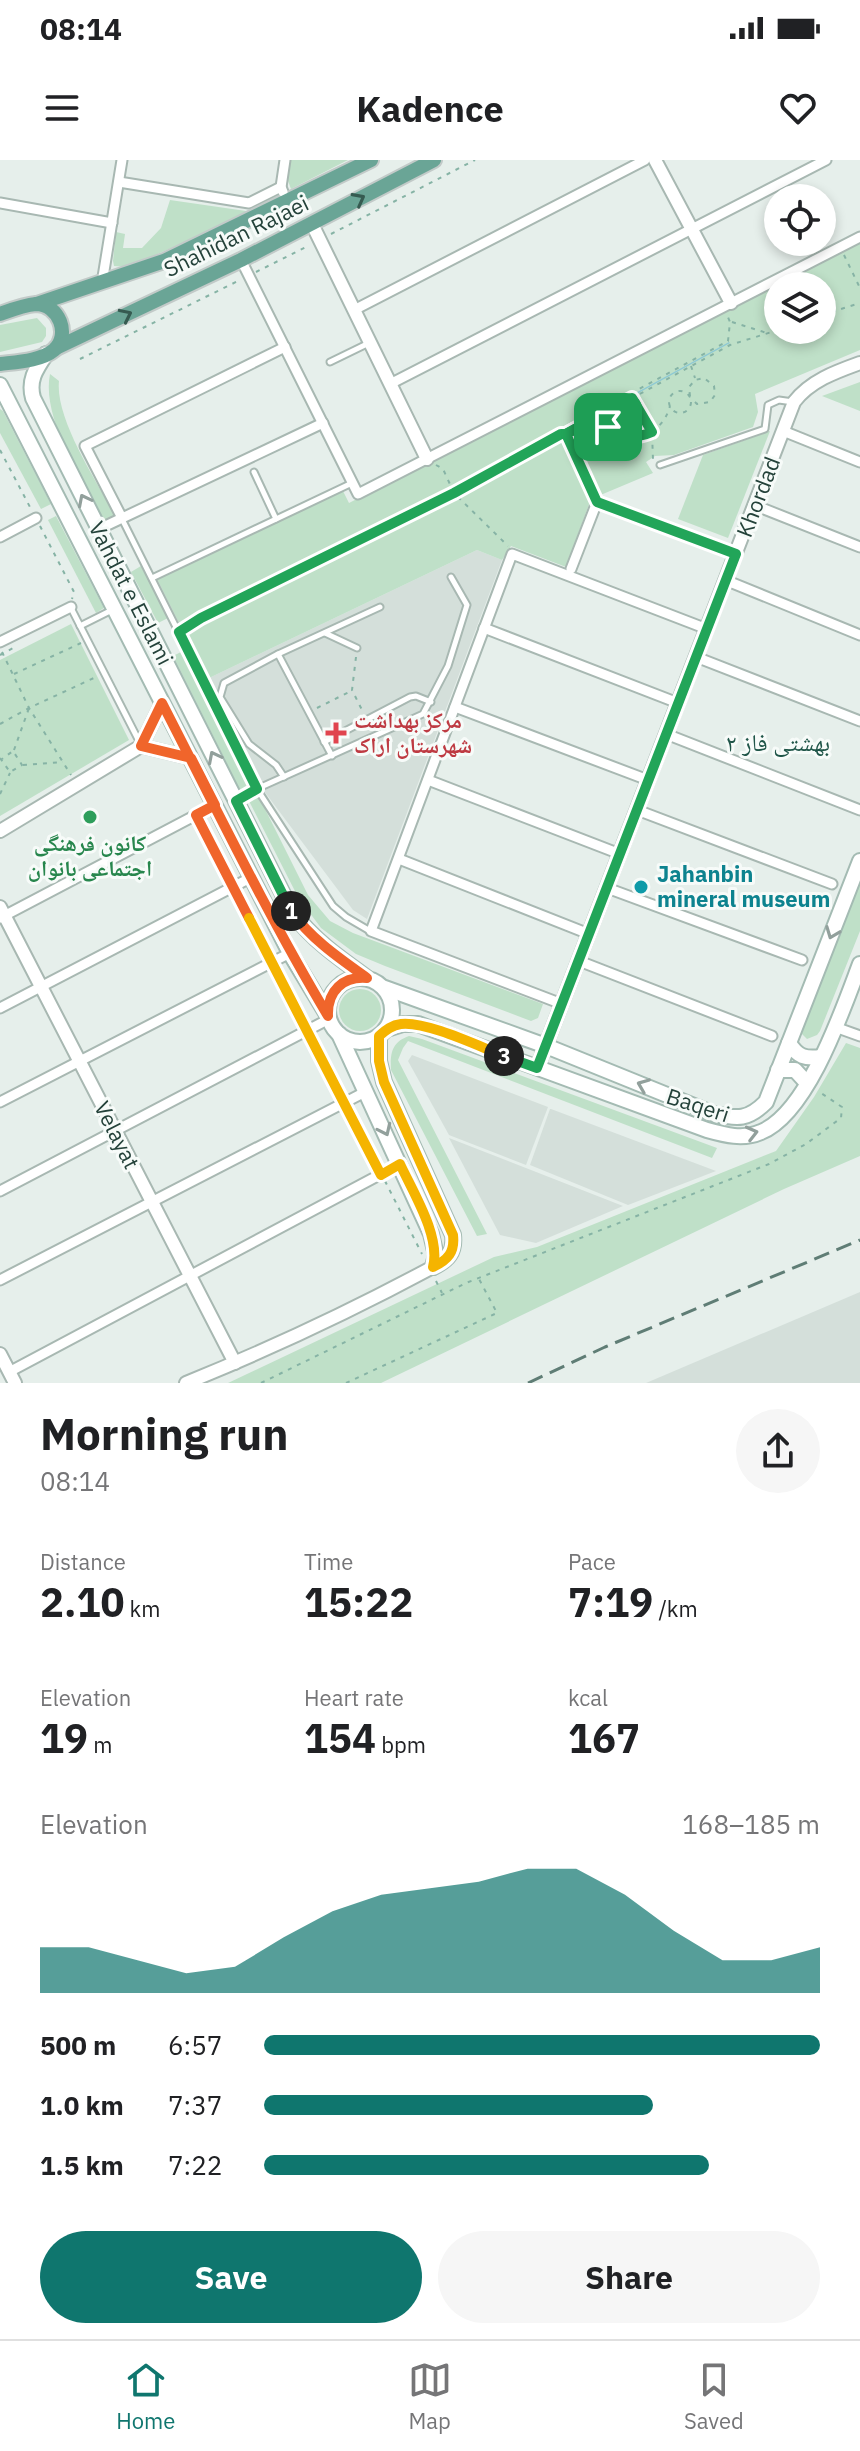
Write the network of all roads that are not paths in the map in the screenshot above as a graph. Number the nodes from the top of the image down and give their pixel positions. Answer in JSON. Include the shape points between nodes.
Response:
{"nodes":[{"id":1,"x":122,"y":160,"type":"edge"},
{"id":2,"x":285,"y":160,"type":"edge"},
{"id":3,"x":371,"y":160,"type":"edge"},
{"id":4,"x":434,"y":160,"type":"edge"},
{"id":5,"x":645,"y":160,"type":"edge"},
{"id":6,"x":655,"y":160,"type":"edge"},
{"id":7,"x":826,"y":160,"type":"edge"},
{"id":8,"x":119,"y":182,"type":"junction"},
{"id":9,"x":281,"y":187,"type":"junction"},
{"id":10,"x":289,"y":201,"type":"junction"},
{"id":11,"x":0,"y":203,"type":"edge"},
{"id":12,"x":112,"y":223,"type":"junction"},
{"id":13,"x":312,"y":224,"type":"junction"},
{"id":14,"x":692,"y":229,"type":"junction"},
{"id":15,"x":860,"y":237,"type":"edge"},
{"id":16,"x":241,"y":260,"type":"junction"},
{"id":17,"x":102,"y":283,"type":"junction"},
{"id":18,"x":37,"y":304,"type":"junction"},
{"id":19,"x":727,"y":305,"type":"junction"},
{"id":20,"x":354,"y":310,"type":"junction"},
{"id":21,"x":0,"y":314,"type":"edge"},
{"id":22,"x":370,"y":343,"type":"junction"},
{"id":23,"x":285,"y":347,"type":"junction"},
{"id":24,"x":51,"y":351,"type":"junction"},
{"id":25,"x":330,"y":362,"type":"dead end"},
{"id":26,"x":860,"y":363,"type":"edge"},
{"id":27,"x":0,"y":364,"type":"edge"},
{"id":28,"x":390,"y":384,"type":"junction"},
{"id":29,"x":0,"y":385,"type":"edge"},
{"id":30,"x":794,"y":402,"type":"junction"},
{"id":31,"x":39,"y":410,"type":"junction"},
{"id":32,"x":17,"y":418,"type":"junction"},
{"id":33,"x":323,"y":423,"type":"junction"},
{"id":34,"x":783,"y":431,"type":"junction"},
{"id":35,"x":427,"y":459,"type":"junction"},
{"id":36,"x":860,"y":462,"type":"edge"},
{"id":37,"x":660,"y":465,"type":"road end"},
{"id":38,"x":254,"y":472,"type":"dead end"},
{"id":39,"x":352,"y":483,"type":"junction"},
{"id":40,"x":754,"y":505,"type":"junction"},
{"id":41,"x":36,"y":518,"type":"dead end"},
{"id":42,"x":122,"y":518,"type":"junction"},
{"id":43,"x":276,"y":519,"type":"junction"},
{"id":44,"x":99,"y":529,"type":"junction"},
{"id":45,"x":0,"y":537,"type":"edge"},
{"id":46,"x":860,"y":547,"type":"edge"},
{"id":47,"x":736,"y":554,"type":"junction"},
{"id":48,"x":571,"y":569,"type":"dead end"},
{"id":49,"x":451,"y":577,"type":"dead end"},
{"id":50,"x":152,"y":578,"type":"junction"},
{"id":51,"x":725,"y":580,"type":"junction"},
{"id":52,"x":71,"y":607,"type":"joint"},
{"id":53,"x":380,"y":607,"type":"dead end"},
{"id":54,"x":114,"y":609,"type":"junction"},
{"id":55,"x":80,"y":626,"type":"junction"},
{"id":56,"x":484,"y":628,"type":"junction"},
{"id":57,"x":707,"y":629,"type":"junction"},
{"id":58,"x":324,"y":633,"type":"junction"},
{"id":59,"x":860,"y":635,"type":"edge"},
{"id":60,"x":0,"y":645,"type":"edge"},
{"id":61,"x":357,"y":648,"type":"road end"},
{"id":62,"x":278,"y":654,"type":"junction"},
{"id":63,"x":696,"y":657,"type":"junction"},
{"id":64,"x":431,"y":702,"type":"junction"},
{"id":65,"x":162,"y":703,"type":"junction"},
{"id":66,"x":678,"y":703,"type":"junction"},
{"id":67,"x":455,"y":707,"type":"junction"},
{"id":68,"x":860,"y":721,"type":"edge"},
{"id":69,"x":666,"y":734,"type":"junction"},
{"id":70,"x":324,"y":742,"type":"junction"},
{"id":71,"x":141,"y":746,"type":"junction"},
{"id":72,"x":332,"y":756,"type":"junction"},
{"id":73,"x":191,"y":758,"type":"junction"},
{"id":74,"x":284,"y":777,"type":"junction"},
{"id":75,"x":428,"y":780,"type":"junction"},
{"id":76,"x":648,"y":780,"type":"junction"},
{"id":77,"x":257,"y":789,"type":"junction"},
{"id":78,"x":236,"y":801,"type":"junction"},
{"id":79,"x":215,"y":805,"type":"junction"},
{"id":80,"x":637,"y":810,"type":"junction"},
{"id":81,"x":860,"y":810,"type":"edge"},
{"id":82,"x":0,"y":831,"type":"edge"},
{"id":83,"x":620,"y":854,"type":"junction"},
{"id":84,"x":399,"y":859,"type":"junction"},
{"id":85,"x":860,"y":861,"type":"edge"},
{"id":86,"x":252,"y":877,"type":"junction"},
{"id":87,"x":832,"y":884,"type":"dead end"},
{"id":88,"x":607,"y":888,"type":"junction"},
{"id":89,"x":2,"y":913,"type":"edge"},
{"id":90,"x":371,"y":931,"type":"junction"},
{"id":91,"x":589,"y":934,"type":"junction"},
{"id":92,"x":290,"y":953,"type":"junction"},
{"id":93,"x":802,"y":960,"type":"dead end"},
{"id":94,"x":579,"y":961,"type":"junction"},
{"id":95,"x":860,"y":964,"type":"edge"},
{"id":96,"x":367,"y":978,"type":"junction"},
{"id":97,"x":41,"y":987,"type":"junction"},
{"id":98,"x":385,"y":988,"type":"junction"},
{"id":99,"x":562,"y":1004,"type":"junction"},
{"id":100,"x":0,"y":1008,"type":"edge"},
{"id":101,"x":329,"y":1017,"type":"junction"},
{"id":102,"x":835,"y":1027,"type":"junction"},
{"id":103,"x":383,"y":1032,"type":"junction"},
{"id":104,"x":339,"y":1034,"type":"junction"},
{"id":105,"x":772,"y":1036,"type":"dead end"},
{"id":106,"x":860,"y":1036,"type":"edge"},
{"id":107,"x":789,"y":1043,"type":"junction"},
{"id":108,"x":546,"y":1046,"type":"junction"},
{"id":109,"x":821,"y":1057,"type":"junction"},
{"id":110,"x":79,"y":1061,"type":"junction"},
{"id":111,"x":537,"y":1068,"type":"junction"},
{"id":112,"x":778,"y":1070,"type":"junction"},
{"id":113,"x":807,"y":1083,"type":"junction"},
{"id":114,"x":367,"y":1091,"type":"junction"},
{"id":115,"x":0,"y":1102,"type":"edge"},
{"id":116,"x":115,"y":1131,"type":"junction"},
{"id":117,"x":400,"y":1164,"type":"junction"},
{"id":118,"x":0,"y":1191,"type":"edge"},
{"id":119,"x":152,"y":1203,"type":"junction"},
{"id":120,"x":432,"y":1268,"type":"junction"},
{"id":121,"x":190,"y":1276,"type":"junction"},
{"id":122,"x":0,"y":1280,"type":"edge"},
{"id":123,"x":0,"y":1354,"type":"edge"},
{"id":124,"x":235,"y":1363,"type":"junction"},
{"id":125,"x":12,"y":1378,"type":"edge"},
{"id":126,"x":186,"y":1383,"type":"edge"}],
"edges":[{"from":1,"to":8,"type":"street"},
{"from":2,"to":9,"type":"street"},
{"from":3,"to":10,"type":"main road","name":"Shahidan Rajaei"},
{"from":13,"to":4,"type":"main road","name":"Shahidan Rajaei","one_way":true},
{"from":5,"to":20,"type":"street"},
{"from":6,"to":14,"type":"street"},
{"from":7,"to":14,"type":"street"},
{"from":8,"to":9,"type":"street","via":[[249,203]]},
{"from":8,"to":12,"type":"street"},
{"from":9,"to":10,"type":"street"},
{"from":10,"to":17,"type":"main road","name":"Shahidan Rajaei","via":[[164,261]]},
{"from":11,"to":12,"type":"street"},
{"from":12,"to":17,"type":"street"},
{"from":13,"to":16,"type":"main road","name":"Shahidan Rajaei"},
{"from":13,"to":20,"type":"street"},
{"from":14,"to":19,"type":"street"},
{"from":14,"to":28,"type":"street"},
{"from":15,"to":19,"type":"street"},
{"from":16,"to":23,"type":"street"},
{"from":24,"to":16,"type":"main road","name":"Shahidan Rajaei","one_way":true},
{"from":17,"to":18,"type":"main road","name":"Shahidan Rajaei"},
{"from":18,"to":21,"type":"main road","name":"Shahidan Rajaei"},
{"from":18,"to":24,"type":"main road","via":[[51,309],[59,320],[62,335]]},
{"from":19,"to":35,"type":"street"},
{"from":20,"to":22,"type":"street"},
{"from":22,"to":25,"type":"lane"},
{"from":22,"to":28,"type":"street"},
{"from":23,"to":33,"type":"street"},
{"from":23,"to":42,"type":"street","via":[[85,446]]},
{"from":24,"to":27,"type":"main road","name":"Shahidan Rajaei"},
{"from":24,"to":31,"type":"main road","name":"Vahdat e Eslami","via":[[35,370],[31,386]]},
{"from":26,"to":30,"type":"street","via":[[812,383]]},
{"from":28,"to":35,"type":"street"},
{"from":29,"to":32,"type":"main road","name":"Vahdat e Eslami"},
{"from":30,"to":34,"type":"street","name":"Khordad"},
{"from":30,"to":37,"type":"lane","via":[[768,405],[765,429]]},
{"from":31,"to":32,"type":"main road","via":[[25,407]]},
{"from":44,"to":31,"type":"main road","name":"Vahdat e Eslami","one_way":true},
{"from":32,"to":54,"type":"main road","name":"Vahdat e Eslami"},
{"from":33,"to":39,"type":"street"},
{"from":33,"to":42,"type":"street"},
{"from":34,"to":36,"type":"street"},
{"from":34,"to":40,"type":"street","name":"Khordad"},
{"from":35,"to":39,"type":"street","via":[[358,494]]},
{"from":38,"to":43,"type":"lane"},
{"from":39,"to":43,"type":"lane"},
{"from":40,"to":46,"type":"street"},
{"from":40,"to":47,"type":"street","name":"Khordad"},
{"from":41,"to":45,"type":"street"},
{"from":42,"to":44,"type":"street"},
{"from":42,"to":50,"type":"lane"},
{"from":43,"to":50,"type":"lane"},
{"from":78,"to":44,"type":"main road","name":"Vahdat e Eslami","one_way":true},
{"from":47,"to":48,"type":"street","via":[[597,502]]},
{"from":47,"to":51,"type":"street","name":"Khordad"},
{"from":49,"to":64,"type":"lane","via":[[467,605]]},
{"from":50,"to":77,"type":"lane"},
{"from":51,"to":57,"type":"street","name":"Khordad"},
{"from":51,"to":59,"type":"street"},
{"from":52,"to":55,"type":"lane"},
{"from":52,"to":60,"type":"street"},
{"from":53,"to":58,"type":"lane"},
{"from":54,"to":55,"type":"lane"},
{"from":54,"to":65,"type":"main road","name":"Vahdat e Eslami"},
{"from":55,"to":71,"type":"lane"},
{"from":56,"to":57,"type":"street","via":[[512,554]]},
{"from":56,"to":66,"type":"street"},
{"from":56,"to":67,"type":"street"},
{"from":57,"to":63,"type":"street","name":"Khordad"},
{"from":58,"to":61,"type":"lane"},
{"from":58,"to":62,"type":"lane"},
{"from":62,"to":70,"type":"lane"},
{"from":62,"to":74,"type":"lane","via":[[224,683],[220,697],[249,744]]},
{"from":63,"to":66,"type":"street","name":"Khordad"},
{"from":63,"to":68,"type":"street"},
{"from":64,"to":70,"type":"lane","via":[[410,697]]},
{"from":64,"to":72,"type":"lane","via":[[423,714]]},
{"from":65,"to":71,"type":"street"},
{"from":65,"to":73,"type":"main road","name":"Vahdat e Eslami"},
{"from":66,"to":69,"type":"street","name":"Khordad"},
{"from":67,"to":75,"type":"street"},
{"from":67,"to":76,"type":"street"},
{"from":69,"to":76,"type":"street","name":"Khordad"},
{"from":69,"to":81,"type":"street"},
{"from":70,"to":72,"type":"lane"},
{"from":71,"to":73,"type":"street"},
{"from":71,"to":82,"type":"street"},
{"from":72,"to":74,"type":"lane"},
{"from":73,"to":79,"type":"main road","name":"Vahdat e Eslami"},
{"from":74,"to":77,"type":"lane"},
{"from":75,"to":83,"type":"street"},
{"from":75,"to":84,"type":"street"},
{"from":76,"to":80,"type":"street","name":"Khordad"},
{"from":77,"to":78,"type":"lane"},
{"from":77,"to":90,"type":"lane","via":[[333,906]]},
{"from":78,"to":96,"type":"main road","name":"Vahdat e Eslami","via":[[292,912],[331,953]]},
{"from":79,"to":86,"type":"main road","name":"Vahdat e Eslami"},
{"from":79,"to":89,"type":"street"},
{"from":80,"to":83,"type":"street","name":"Khordad"},
{"from":80,"to":87,"type":"street"},
{"from":83,"to":88,"type":"street","name":"Khordad"},
{"from":84,"to":90,"type":"street"},
{"from":84,"to":91,"type":"street"},
{"from":85,"to":107,"type":"main road","name":"Baqeri","one_way":true},
{"from":86,"to":92,"type":"main road","name":"Vahdat e Eslami"},
{"from":86,"to":97,"type":"street"},
{"from":88,"to":91,"type":"street","name":"Khordad"},
{"from":88,"to":93,"type":"street"},
{"from":89,"to":97,"type":"street","name":"Velayat"},
{"from":90,"to":99,"type":"street"},
{"from":91,"to":94,"type":"street","name":"Khordad"},
{"from":92,"to":101,"type":"main road","name":"Vahdat e Eslami"},
{"from":92,"to":110,"type":"street"},
{"from":94,"to":99,"type":"street","name":"Khordad"},
{"from":94,"to":105,"type":"street"},
{"from":95,"to":102,"type":"main road","name":"Baqeri"},
{"from":96,"to":98,"type":"main road"},
{"from":96,"to":101,"type":"main road","via":[[338,986],[328,1005]]},
{"from":97,"to":100,"type":"street"},
{"from":97,"to":110,"type":"street","name":"Velayat"},
{"from":98,"to":103,"type":"main road","via":[[393,1008]]},
{"from":98,"to":108,"type":"main road","name":"Baqeri"},
{"from":99,"to":108,"type":"street","name":"Khordad"},
{"from":101,"to":104,"type":"main road"},
{"from":101,"to":116,"type":"street"},
{"from":102,"to":106,"type":"street"},
{"from":102,"to":109,"type":"main road","name":"Baqeri"},
{"from":103,"to":104,"type":"main road","via":[[372,1040],[354,1041]]},
{"from":103,"to":111,"type":"main road","name":"Baqeri","via":[[418,1024]]},
{"from":103,"to":120,"type":"main road","via":[[379,1061],[384,1082],[453,1235],[451,1253]]},
{"from":104,"to":114,"type":"main road"},
{"from":107,"to":109,"type":"main road","via":[[799,1056]]},
{"from":107,"to":112,"type":"main road","name":"Baqeri"},
{"from":108,"to":111,"type":"street","name":"Khordad"},
{"from":112,"to":108,"type":"main road","name":"Baqeri","one_way":true,"via":[[766,1102],[755,1113],[736,1119]]},
{"from":109,"to":113,"type":"main road","name":"Baqeri"},
{"from":110,"to":115,"type":"street"},
{"from":110,"to":116,"type":"street","name":"Velayat"},
{"from":111,"to":113,"type":"main road","name":"Baqeri","one_way":true,"via":[[728,1137],[762,1132],[781,1119]]},
{"from":112,"to":113,"type":"main road","via":[[795,1070]]},
{"from":114,"to":117,"type":"main road","one_way":true},
{"from":114,"to":119,"type":"street"},
{"from":116,"to":118,"type":"street"},
{"from":116,"to":119,"type":"street","name":"Velayat"},
{"from":117,"to":120,"type":"main road","via":[[434,1241]]},
{"from":117,"to":121,"type":"street"},
{"from":119,"to":121,"type":"street","name":"Velayat"},
{"from":119,"to":122,"type":"street"},
{"from":120,"to":124,"type":"street"},
{"from":121,"to":124,"type":"street","name":"Velayat"},
{"from":121,"to":125,"type":"street"},
{"from":123,"to":125,"type":"street"},
{"from":124,"to":126,"type":"street"}]}
